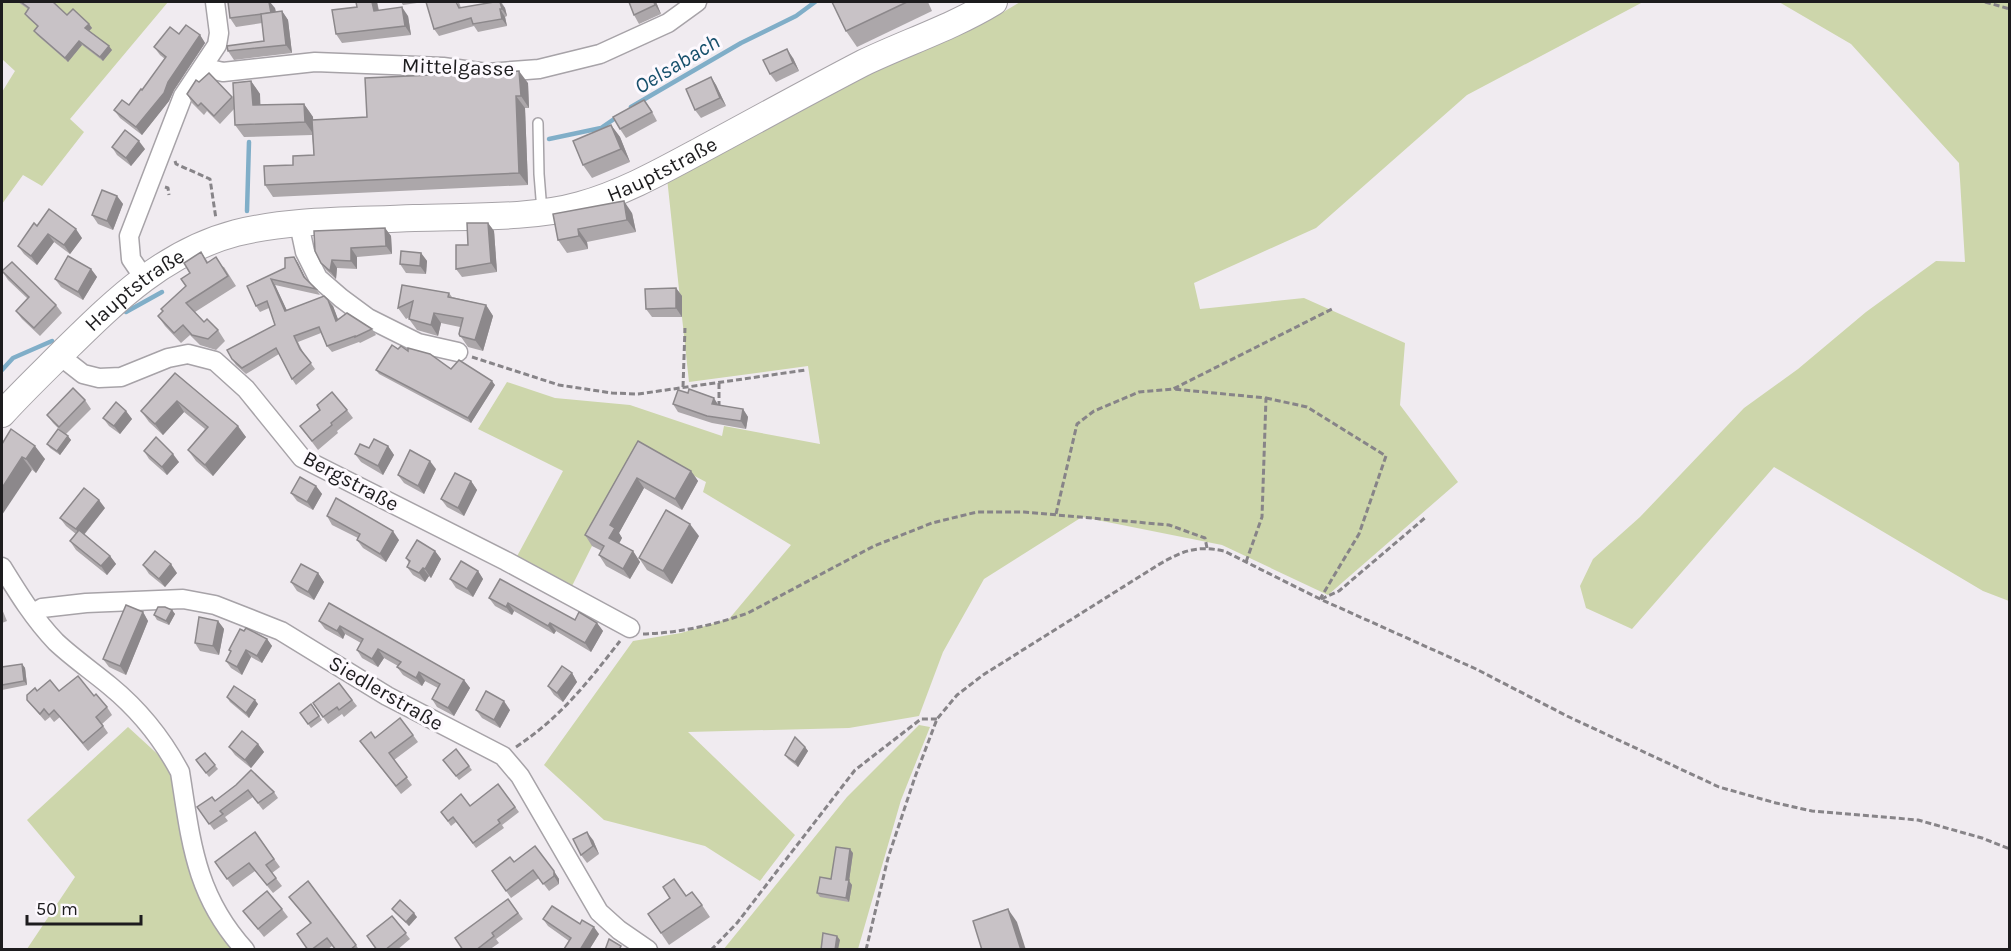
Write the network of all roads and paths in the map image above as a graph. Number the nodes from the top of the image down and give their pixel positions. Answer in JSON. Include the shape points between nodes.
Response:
{"nodes":[{"id":1,"x":215,"y":2,"type":"edge"},
{"id":2,"x":697,"y":2,"type":"edge"},
{"id":3,"x":994,"y":2,"type":"edge"},
{"id":4,"x":1985,"y":2,"type":"edge"},
{"id":5,"x":2010,"y":9,"type":"edge"},
{"id":6,"x":205,"y":66,"type":"junction"},
{"id":7,"x":538,"y":123,"type":"dead end"},
{"id":8,"x":164,"y":143,"type":"junction"},
{"id":9,"x":542,"y":212,"type":"junction"},
{"id":10,"x":299,"y":224,"type":"junction"},
{"id":11,"x":219,"y":239,"type":"junction"},
{"id":12,"x":144,"y":278,"type":"junction"},
{"id":13,"x":1332,"y":309,"type":"dead end"},
{"id":14,"x":685,"y":328,"type":"dead end"},
{"id":15,"x":458,"y":352,"type":"joint"},
{"id":16,"x":60,"y":356,"type":"junction"},
{"id":17,"x":806,"y":369,"type":"dead end"},
{"id":18,"x":719,"y":382,"type":"junction"},
{"id":19,"x":683,"y":387,"type":"junction"},
{"id":20,"x":1173,"y":389,"type":"junction"},
{"id":21,"x":1266,"y":398,"type":"junction"},
{"id":22,"x":719,"y":412,"type":"edge"},
{"id":23,"x":2,"y":414,"type":"edge"},
{"id":24,"x":1056,"y":514,"type":"junction"},
{"id":25,"x":1426,"y":517,"type":"dead end"},
{"id":26,"x":1207,"y":548,"type":"junction"},
{"id":27,"x":1246,"y":562,"type":"junction"},
{"id":28,"x":2,"y":567,"type":"edge"},
{"id":29,"x":1320,"y":599,"type":"junction"},
{"id":30,"x":33,"y":613,"type":"junction"},
{"id":31,"x":630,"y":628,"type":"junction"},
{"id":32,"x":937,"y":719,"type":"junction"},
{"id":33,"x":502,"y":756,"type":"junction"},
{"id":34,"x":2010,"y":849,"type":"edge"},
{"id":35,"x":245,"y":950,"type":"edge"},
{"id":36,"x":648,"y":950,"type":"edge"},
{"id":37,"x":711,"y":950,"type":"edge"},
{"id":38,"x":866,"y":950,"type":"edge"}],
"edges":[{"from":1,"to":6,"type":"street","via":[[218,40]]},
{"from":2,"to":6,"type":"street","name":"Mittelgasse","via":[[668,23],[610,50],[539,69],[488,73],[315,62],[222,72]]},
{"from":3,"to":9,"type":"main road","name":"Hauptstraße","via":[[948,27],[834,73],[650,178],[605,198]]},
{"from":4,"to":5,"type":"path"},
{"from":6,"to":8,"type":"street","via":[[183,96]]},
{"from":7,"to":9,"type":"lane"},
{"from":8,"to":11,"type":"path","via":[[170,146],[176,164],[210,179]]},
{"from":8,"to":12,"type":"street","via":[[129,236],[131,259]]},
{"from":9,"to":10,"type":"main road","name":"Hauptstraße"},
{"from":10,"to":11,"type":"main road","name":"Hauptstraße"},
{"from":10,"to":15,"type":"street","via":[[305,252],[318,278],[341,298],[368,318],[418,343]]},
{"from":11,"to":12,"type":"main road","name":"Hauptstraße","via":[[176,257]]},
{"from":12,"to":16,"type":"main road","name":"Hauptstraße"},
{"from":13,"to":20,"type":"path"},
{"from":14,"to":19,"type":"path"},
{"from":15,"to":19,"type":"path","via":[[559,385],[638,394]]},
{"from":16,"to":23,"type":"main road","name":"Hauptstraße"},
{"from":16,"to":31,"type":"street","name":"Bergstraße","via":[[82,374],[99,378],[121,377],[188,354],[215,361],[246,389],[302,458]]},
{"from":17,"to":18,"type":"path"},
{"from":18,"to":19,"type":"path"},
{"from":18,"to":22,"type":"path"},
{"from":20,"to":21,"type":"path"},
{"from":20,"to":24,"type":"path","via":[[1139,392],[1094,411],[1077,424]]},
{"from":21,"to":27,"type":"path","via":[[1262,517]]},
{"from":21,"to":29,"type":"path","via":[[1307,407],[1386,456],[1359,534]]},
{"from":24,"to":26,"type":"path","via":[[1169,525],[1205,538]]},
{"from":24,"to":31,"type":"path","via":[[977,512],[932,523],[874,546],[748,613],[661,633]]},
{"from":25,"to":29,"type":"path","via":[[1339,591]]},
{"from":26,"to":27,"type":"path"},
{"from":26,"to":32,"type":"path","via":[[1180,553],[1039,639],[957,695]]},
{"from":27,"to":29,"type":"path"},
{"from":28,"to":30,"type":"street"},
{"from":29,"to":34,"type":"path","via":[[1476,669],[1719,787],[1812,811],[1918,820]]},
{"from":30,"to":33,"type":"street","name":"Siedlerstraße","via":[[42,608],[136,601],[183,599],[215,605],[281,630],[387,696]]},
{"from":30,"to":35,"type":"street","via":[[57,642],[140,715],[172,756],[180,772],[199,875],[212,904]]},
{"from":31,"to":33,"type":"path","via":[[581,691],[541,730]]},
{"from":32,"to":37,"type":"path","via":[[921,719],[855,770],[737,923]]},
{"from":32,"to":38,"type":"path","via":[[888,858]]},
{"from":33,"to":36,"type":"street","name":"Siedlerstraße","via":[[520,776],[599,912]]}]}
